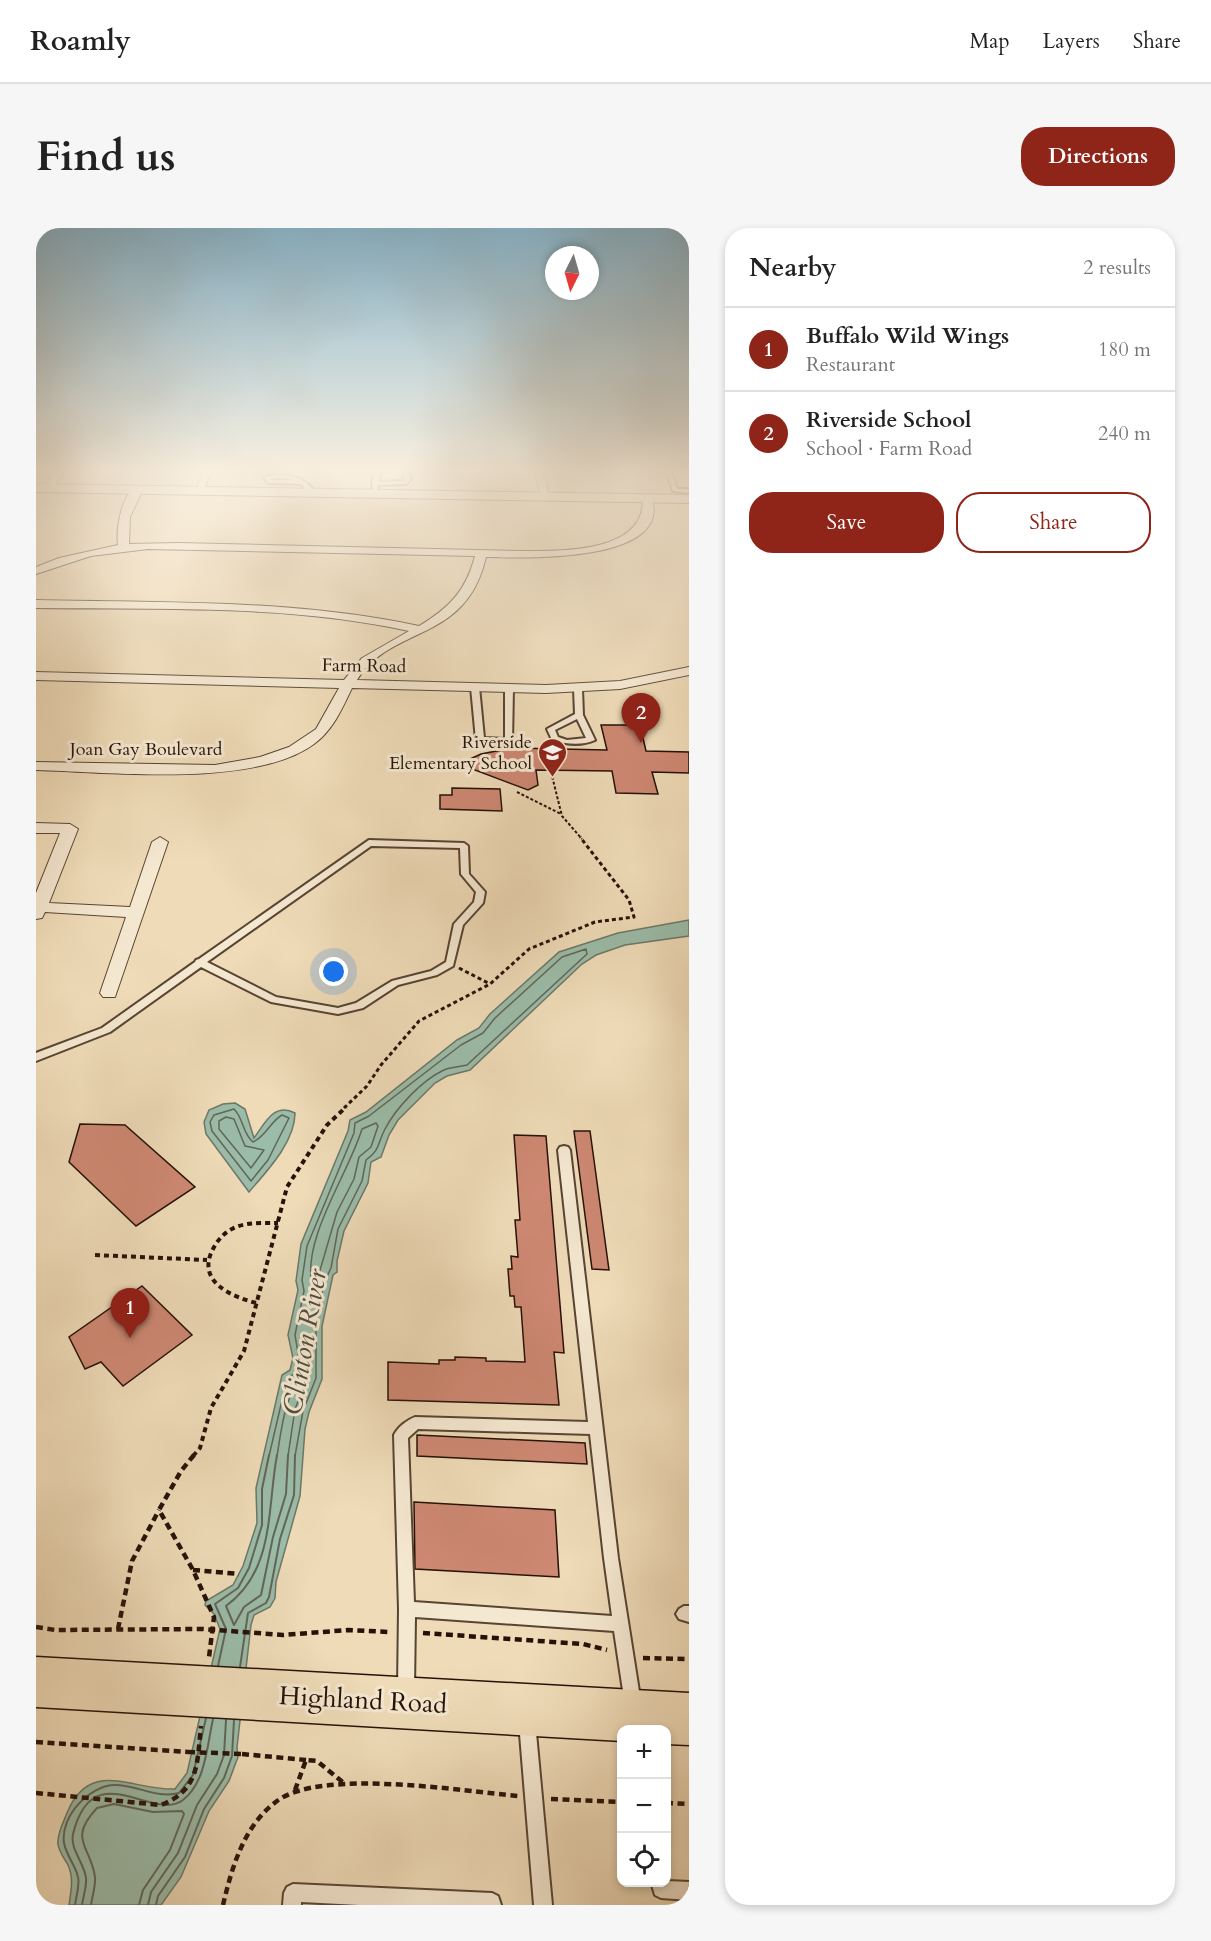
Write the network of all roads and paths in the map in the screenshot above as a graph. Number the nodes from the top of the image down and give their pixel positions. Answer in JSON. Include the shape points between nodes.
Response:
{"nodes":[{"id":1,"x":602,"y":546,"type":"edge"},
{"id":2,"x":124,"y":548,"type":"joint"},
{"id":3,"x":481,"y":553,"type":"junction"},
{"id":4,"x":36,"y":571,"type":"edge"},
{"id":5,"x":36,"y":604,"type":"edge"},
{"id":6,"x":422,"y":630,"type":"junction"},
{"id":7,"x":689,"y":671,"type":"edge"},
{"id":8,"x":36,"y":676,"type":"edge"},
{"id":9,"x":348,"y":684,"type":"junction"},
{"id":10,"x":475,"y":687,"type":"junction"},
{"id":11,"x":508,"y":688,"type":"junction"},
{"id":12,"x":578,"y":689,"type":"junction"},
{"id":13,"x":579,"y":715,"type":"junction"},
{"id":14,"x":36,"y":766,"type":"edge"},
{"id":15,"x":551,"y":772,"type":"dead end"},
{"id":16,"x":516,"y":792,"type":"dead end"},
{"id":17,"x":561,"y":814,"type":"junction"},
{"id":18,"x":36,"y":828,"type":"edge"},
{"id":19,"x":160,"y":842,"type":"dead end"},
{"id":20,"x":37,"y":909,"type":"edge"},
{"id":21,"x":136,"y":912,"type":"junction"},
{"id":22,"x":199,"y":962,"type":"junction"},
{"id":23,"x":450,"y":964,"type":"junction"},
{"id":24,"x":490,"y":984,"type":"junction"},
{"id":25,"x":109,"y":993,"type":"dead end"},
{"id":26,"x":36,"y":1057,"type":"edge"},
{"id":27,"x":564,"y":1150,"type":"dead end"},
{"id":28,"x":279,"y":1223,"type":"junction"},
{"id":29,"x":95,"y":1255,"type":"dead end"},
{"id":30,"x":208,"y":1260,"type":"junction"},
{"id":31,"x":255,"y":1303,"type":"junction"},
{"id":32,"x":596,"y":1428,"type":"junction"},
{"id":33,"x":159,"y":1510,"type":"junction"},
{"id":34,"x":193,"y":1570,"type":"junction"},
{"id":35,"x":239,"y":1574,"type":"dead end"},
{"id":36,"x":407,"y":1609,"type":"junction"},
{"id":37,"x":621,"y":1624,"type":"junction"},
{"id":38,"x":36,"y":1627,"type":"edge"},
{"id":39,"x":118,"y":1629,"type":"junction"},
{"id":40,"x":407,"y":1633,"type":"junction"},
{"id":41,"x":625,"y":1654,"type":"junction"},
{"id":42,"x":689,"y":1659,"type":"edge"},
{"id":43,"x":36,"y":1682,"type":"edge"},
{"id":44,"x":202,"y":1690,"type":"junction"},
{"id":45,"x":406,"y":1702,"type":"junction"},
{"id":46,"x":526,"y":1709,"type":"junction"},
{"id":47,"x":652,"y":1720,"type":"edge"},
{"id":48,"x":36,"y":1742,"type":"edge"},
{"id":49,"x":306,"y":1760,"type":"junction"},
{"id":50,"x":345,"y":1784,"type":"junction"},
{"id":51,"x":295,"y":1790,"type":"junction"},
{"id":52,"x":39,"y":1793,"type":"edge"},
{"id":53,"x":534,"y":1797,"type":"junction"},
{"id":54,"x":617,"y":1802,"type":"edge"},
{"id":55,"x":671,"y":1803,"type":"edge"},
{"id":56,"x":689,"y":1804,"type":"edge"},
{"id":57,"x":661,"y":1887,"type":"edge"},
{"id":58,"x":689,"y":1891,"type":"edge"},
{"id":59,"x":223,"y":1905,"type":"edge"},
{"id":60,"x":292,"y":1905,"type":"edge"},
{"id":61,"x":492,"y":1905,"type":"edge"},
{"id":62,"x":543,"y":1905,"type":"edge"}],
"edges":[{"from":1,"to":3,"type":"street","via":[[547,554]]},
{"from":2,"to":3,"type":"street"},
{"from":2,"to":4,"type":"street","via":[[70,558]]},
{"from":3,"to":6,"type":"street","name":"Joan Gay Boulevard","via":[[468,594]]},
{"from":5,"to":6,"type":"street","via":[[301,610],[370,618]]},
{"from":6,"to":9,"type":"street","name":"Joan Gay Boulevard","via":[[366,662]]},
{"from":7,"to":12,"type":"street","name":"Farm Road"},
{"from":8,"to":9,"type":"street","name":"Farm Road"},
{"from":9,"to":10,"type":"street","name":"Farm Road"},
{"from":9,"to":14,"type":"street","name":"Joan Gay Boulevard","via":[[329,722],[311,740],[265,760],[189,770]]},
{"from":10,"to":11,"type":"street","name":"Farm Road"},
{"from":10,"to":11,"type":"lane","via":[[480,740],[509,741]]},
{"from":11,"to":12,"type":"street","name":"Farm Road"},
{"from":12,"to":13,"type":"lane"},
{"from":13,"to":13,"type":"lane","via":[[552,729],[555,738],[566,742],[591,740]]},
{"from":15,"to":17,"type":"path"},
{"from":16,"to":17,"type":"path"},
{"from":17,"to":24,"type":"path","via":[[629,900],[632,919],[595,922],[553,938],[529,949]]},
{"from":18,"to":20,"type":"street","via":[[70,830]]},
{"from":19,"to":21,"type":"street"},
{"from":20,"to":21,"type":"street"},
{"from":21,"to":25,"type":"street"},
{"from":22,"to":23,"type":"lane","via":[[274,1000],[338,1011],[359,1005],[395,983],[434,973]]},
{"from":22,"to":23,"type":"lane","via":[[369,843],[464,846],[465,874],[482,898],[459,924]]},
{"from":22,"to":26,"type":"lane","via":[[106,1030]]},
{"from":23,"to":24,"type":"path"},
{"from":24,"to":28,"type":"path","via":[[419,1021],[367,1086],[327,1125],[287,1187]]},
{"from":27,"to":32,"type":"lane"},
{"from":28,"to":30,"type":"path","via":[[244,1224],[229,1230],[213,1247]]},
{"from":28,"to":31,"type":"path"},
{"from":29,"to":30,"type":"path"},
{"from":30,"to":31,"type":"path","via":[[214,1285],[232,1297]]},
{"from":31,"to":33,"type":"path","via":[[244,1351],[211,1408],[200,1448],[181,1471]]},
{"from":32,"to":36,"type":"lane","via":[[415,1423],[401,1435]]},
{"from":32,"to":37,"type":"lane"},
{"from":33,"to":34,"type":"path"},
{"from":33,"to":39,"type":"path","via":[[132,1561]]},
{"from":34,"to":35,"type":"path"},
{"from":34,"to":44,"type":"path","via":[[214,1617]]},
{"from":36,"to":37,"type":"lane"},
{"from":36,"to":40,"type":"lane"},
{"from":37,"to":41,"type":"lane"},
{"from":38,"to":39,"type":"path"},
{"from":39,"to":40,"type":"path","via":[[202,1629],[283,1635],[348,1630]]},
{"from":40,"to":41,"type":"path","via":[[583,1644]]},
{"from":40,"to":45,"type":"lane"},
{"from":41,"to":42,"type":"path"},
{"from":41,"to":47,"type":"lane"},
{"from":43,"to":44,"type":"highway","name":"Highland Road"},
{"from":44,"to":45,"type":"highway","name":"Highland Road"},
{"from":44,"to":52,"type":"path","via":[[194,1775],[188,1791],[174,1801],[161,1805]]},
{"from":45,"to":46,"type":"highway","name":"Highland Road"},
{"from":46,"to":47,"type":"highway","name":"Highland Road"},
{"from":46,"to":53,"type":"lane"},
{"from":48,"to":49,"type":"path","bridge":true},
{"from":49,"to":50,"type":"path","via":[[317,1761]]},
{"from":49,"to":51,"type":"path"},
{"from":50,"to":51,"type":"path"},
{"from":50,"to":53,"type":"path"},
{"from":51,"to":59,"type":"path","via":[[270,1806],[252,1830],[232,1867]]},
{"from":53,"to":54,"type":"path"},
{"from":53,"to":62,"type":"lane"},
{"from":55,"to":56,"type":"path"},
{"from":57,"to":58,"type":"lane"},
{"from":60,"to":61,"type":"lane","via":[[293,1893]]}]}
